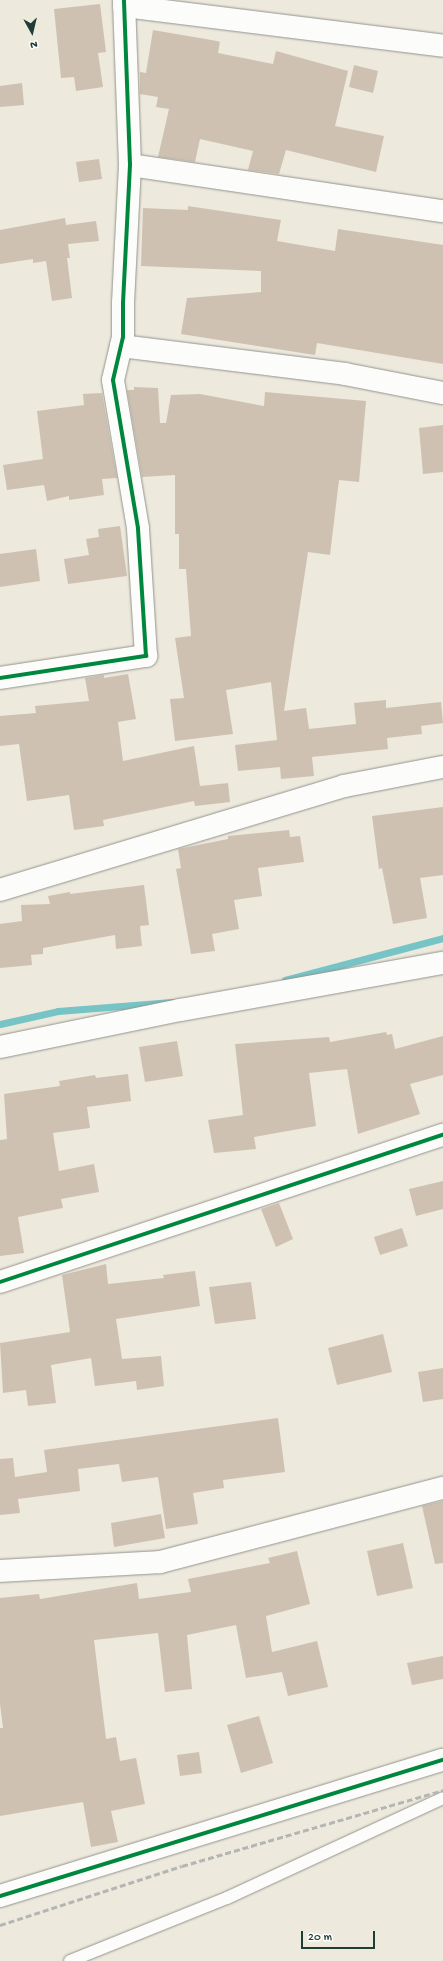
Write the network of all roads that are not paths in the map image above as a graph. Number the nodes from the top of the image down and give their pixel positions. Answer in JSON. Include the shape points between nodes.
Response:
{"nodes":[{"id":1,"x":124,"y":3,"type":"edge"},
{"id":2,"x":443,"y":46,"type":"edge"},
{"id":3,"x":130,"y":165,"type":"junction"},
{"id":4,"x":443,"y":211,"type":"edge"},
{"id":5,"x":121,"y":346,"type":"junction"},
{"id":6,"x":443,"y":393,"type":"edge"},
{"id":7,"x":0,"y":678,"type":"edge"},
{"id":8,"x":443,"y":767,"type":"edge"},
{"id":9,"x":0,"y":890,"type":"edge"},
{"id":10,"x":443,"y":963,"type":"edge"},
{"id":11,"x":0,"y":1047,"type":"edge"},
{"id":12,"x":443,"y":1134,"type":"edge"},
{"id":13,"x":0,"y":1282,"type":"edge"},
{"id":14,"x":443,"y":1488,"type":"edge"},
{"id":15,"x":0,"y":1571,"type":"edge"},
{"id":16,"x":443,"y":1760,"type":"edge"},
{"id":17,"x":443,"y":1798,"type":"edge"},
{"id":18,"x":0,"y":1896,"type":"edge"},
{"id":19,"x":70,"y":1961,"type":"edge"}],
"edges":[{"from":1,"to":2,"type":"street"},
{"from":1,"to":3,"type":"street"},
{"from":3,"to":4,"type":"street"},
{"from":3,"to":5,"type":"street"},
{"from":5,"to":6,"type":"street","via":[[345,374]]},
{"from":5,"to":7,"type":"street","via":[[113,380],[138,528],[146,656]]},
{"from":8,"to":9,"type":"street","via":[[344,786]]},
{"from":10,"to":11,"type":"street","via":[[181,1010]]},
{"from":12,"to":13,"type":"street"},
{"from":14,"to":15,"type":"street","via":[[160,1562]]},
{"from":16,"to":18,"type":"street"},
{"from":17,"to":19,"type":"lane","via":[[226,1898]]}]}
